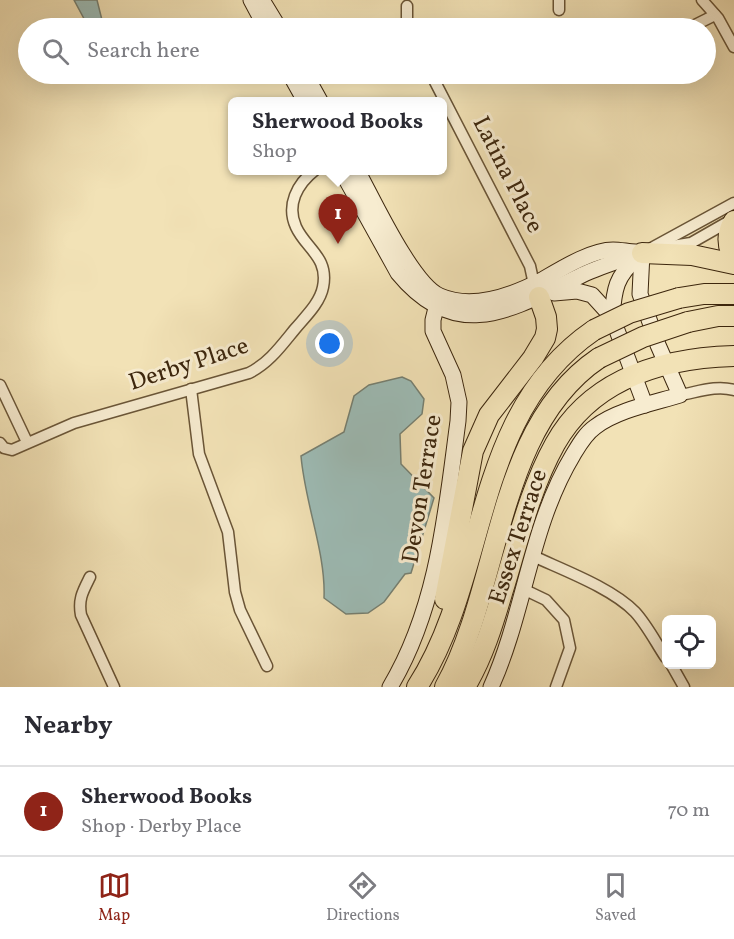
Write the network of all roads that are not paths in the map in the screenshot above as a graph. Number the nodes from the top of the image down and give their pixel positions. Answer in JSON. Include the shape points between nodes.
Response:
{"nodes":[{"id":1,"x":250,"y":0,"type":"edge"},
{"id":2,"x":262,"y":0,"type":"edge"},
{"id":3,"x":701,"y":0,"type":"edge"},
{"id":4,"x":407,"y":6,"type":"dead end"},
{"id":5,"x":715,"y":15,"type":"junction"},
{"id":6,"x":260,"y":18,"type":"edge"},
{"id":7,"x":273,"y":18,"type":"edge"},
{"id":8,"x":407,"y":18,"type":"edge"},
{"id":9,"x":709,"y":18,"type":"edge"},
{"id":10,"x":734,"y":47,"type":"edge"},
{"id":11,"x":305,"y":84,"type":"edge"},
{"id":12,"x":316,"y":97,"type":"edge"},
{"id":13,"x":447,"y":105,"type":"edge"},
{"id":14,"x":311,"y":175,"type":"edge"},
{"id":15,"x":343,"y":175,"type":"edge"},
{"id":16,"x":359,"y":175,"type":"edge"},
{"id":17,"x":734,"y":203,"type":"edge"},
{"id":18,"x":734,"y":219,"type":"edge"},
{"id":19,"x":642,"y":253,"type":"junction"},
{"id":20,"x":734,"y":259,"type":"edge"},
{"id":21,"x":734,"y":264,"type":"edge"},
{"id":22,"x":540,"y":292,"type":"junction"},
{"id":23,"x":734,"y":294,"type":"edge"},
{"id":24,"x":438,"y":301,"type":"junction"},
{"id":25,"x":734,"y":316,"type":"edge"},
{"id":26,"x":612,"y":317,"type":"junction"},
{"id":27,"x":734,"y":356,"type":"edge"},
{"id":28,"x":667,"y":363,"type":"junction"},
{"id":29,"x":633,"y":375,"type":"junction"},
{"id":30,"x":0,"y":385,"type":"edge"},
{"id":31,"x":190,"y":389,"type":"junction"},
{"id":32,"x":734,"y":390,"type":"edge"},
{"id":33,"x":680,"y":395,"type":"junction"},
{"id":34,"x":645,"y":405,"type":"junction"},
{"id":35,"x":27,"y":442,"type":"junction"},
{"id":36,"x":0,"y":443,"type":"edge"},
{"id":37,"x":533,"y":556,"type":"junction"},
{"id":38,"x":90,"y":577,"type":"dead end"},
{"id":39,"x":523,"y":589,"type":"junction"},
{"id":40,"x":662,"y":652,"type":"edge"},
{"id":41,"x":434,"y":657,"type":"junction"},
{"id":42,"x":267,"y":666,"type":"dead end"},
{"id":43,"x":674,"y":669,"type":"edge"},
{"id":44,"x":114,"y":687,"type":"edge"},
{"id":45,"x":390,"y":687,"type":"edge"},
{"id":46,"x":417,"y":687,"type":"edge"},
{"id":47,"x":445,"y":687,"type":"edge"},
{"id":48,"x":465,"y":687,"type":"edge"},
{"id":49,"x":491,"y":687,"type":"edge"},
{"id":50,"x":556,"y":687,"type":"edge"},
{"id":51,"x":684,"y":687,"type":"edge"}],
"edges":[{"from":1,"to":6,"type":"street"},
{"from":2,"to":7,"type":"street"},
{"from":3,"to":5,"type":"street"},
{"from":4,"to":8,"type":"street"},
{"from":5,"to":9,"type":"street"},
{"from":5,"to":10,"type":"street"},
{"from":11,"to":12,"type":"street"},
{"from":13,"to":22,"type":"street","name":"Latina Place"},
{"from":14,"to":31,"type":"street","name":"Derby Place","via":[[298,187],[292,206],[296,228],[323,267],[319,299],[262,365],[249,373]]},
{"from":15,"to":24,"type":"street","via":[[407,285]]},
{"from":16,"to":24,"type":"street","via":[[409,263]]},
{"from":17,"to":19,"type":"street"},
{"from":18,"to":19,"type":"street","via":[[691,243]]},
{"from":18,"to":20,"type":"highway","via":[[727,242]]},
{"from":19,"to":21,"type":"highway","via":[[692,255]]},
{"from":19,"to":22,"type":"street"},
{"from":19,"to":26,"type":"street","via":[[617,281]]},
{"from":19,"to":28,"type":"street","via":[[640,294]]},
{"from":22,"to":24,"type":"street","via":[[515,308],[464,315],[450,312]]},
{"from":22,"to":26,"type":"street","via":[[577,291],[592,295]]},
{"from":22,"to":41,"type":"highway","via":[[546,317],[545,338],[489,415],[473,451]]},
{"from":23,"to":41,"type":"highway","bridge":true,"via":[[679,298],[629,313],[594,330],[555,364],[518,416],[484,502]]},
{"from":24,"to":45,"type":"street","name":"Devon Terrace","via":[[433,331],[456,386],[458,421],[438,558],[417,630]]},
{"from":25,"to":47,"type":"highway","bridge":true,"via":[[688,322],[599,358],[575,376],[551,404],[528,445],[474,618]]},
{"from":26,"to":29,"type":"street"},
{"from":27,"to":28,"type":"highway"},
{"from":28,"to":29,"type":"highway"},
{"from":28,"to":33,"type":"street"},
{"from":29,"to":34,"type":"street"},
{"from":29,"to":48,"type":"highway","via":[[582,408],[556,442],[532,499],[490,632]]},
{"from":30,"to":35,"type":"street"},
{"from":31,"to":35,"type":"street","name":"Derby Place","via":[[74,423]]},
{"from":31,"to":42,"type":"street","via":[[197,447],[228,532],[238,601]]},
{"from":32,"to":33,"type":"street","via":[[712,389]]},
{"from":33,"to":34,"type":"street","name":"Essex Terrace"},
{"from":34,"to":37,"type":"street","name":"Essex Terrace","via":[[598,424],[582,440],[563,471]]},
{"from":35,"to":36,"type":"street","via":[[9,450]]},
{"from":37,"to":39,"type":"street","name":"Essex Terrace"},
{"from":37,"to":40,"type":"street","via":[[625,602]]},
{"from":38,"to":44,"type":"street","via":[[79,603],[81,615]]},
{"from":39,"to":49,"type":"street","name":"Essex Terrace"},
{"from":39,"to":50,"type":"street","via":[[546,600],[564,620],[570,648]]},
{"from":41,"to":46,"type":"highway"},
{"from":43,"to":51,"type":"street"}]}
